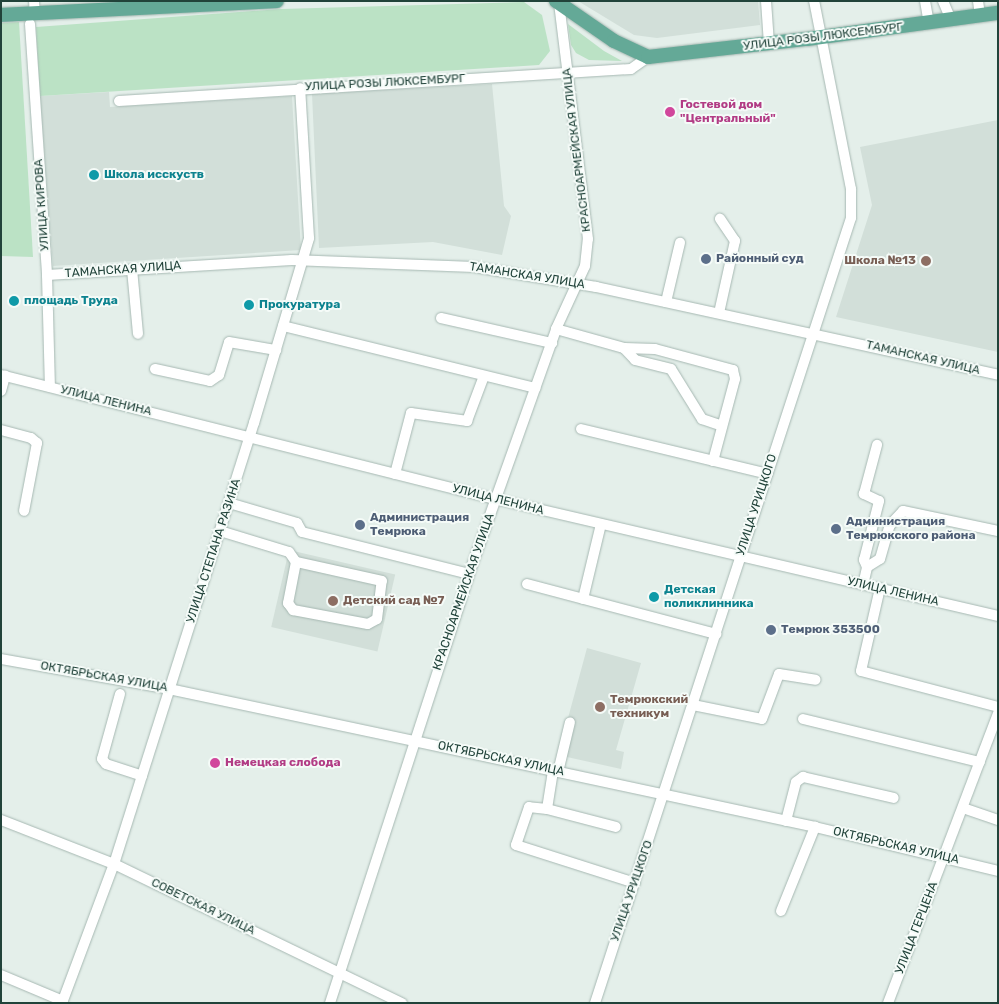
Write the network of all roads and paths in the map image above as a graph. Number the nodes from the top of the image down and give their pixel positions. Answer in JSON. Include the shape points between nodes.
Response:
{"nodes":[{"id":1,"x":277,"y":1,"type":"edge"},
{"id":2,"x":766,"y":1,"type":"edge"},
{"id":3,"x":814,"y":1,"type":"edge"},
{"id":4,"x":925,"y":1,"type":"edge"},
{"id":5,"x":943,"y":1,"type":"edge"},
{"id":6,"x":978,"y":1,"type":"edge"},
{"id":7,"x":558,"y":2,"type":"edge"},
{"id":8,"x":33,"y":13,"type":"edge"},
{"id":9,"x":998,"y":13,"type":"edge"},
{"id":10,"x":1,"y":15,"type":"edge"},
{"id":11,"x":980,"y":16,"type":"junction"},
{"id":12,"x":951,"y":20,"type":"junction"},
{"id":13,"x":929,"y":24,"type":"junction"},
{"id":14,"x":822,"y":38,"type":"junction"},
{"id":15,"x":769,"y":44,"type":"junction"},
{"id":16,"x":648,"y":57,"type":"junction"},
{"id":17,"x":568,"y":73,"type":"junction"},
{"id":18,"x":300,"y":88,"type":"junction"},
{"id":19,"x":119,"y":101,"type":"dead end"},
{"id":20,"x":720,"y":219,"type":"dead end"},
{"id":21,"x":680,"y":243,"type":"dead end"},
{"id":22,"x":303,"y":260,"type":"junction"},
{"id":23,"x":132,"y":269,"type":"junction"},
{"id":24,"x":46,"y":275,"type":"junction"},
{"id":25,"x":577,"y":284,"type":"junction"},
{"id":26,"x":666,"y":302,"type":"junction"},
{"id":27,"x":719,"y":313,"type":"junction"},
{"id":28,"x":441,"y":318,"type":"dead end"},
{"id":29,"x":283,"y":326,"type":"junction"},
{"id":30,"x":556,"y":329,"type":"junction"},
{"id":31,"x":815,"y":333,"type":"junction"},
{"id":32,"x":138,"y":334,"type":"dead end"},
{"id":33,"x":552,"y":343,"type":"junction"},
{"id":34,"x":624,"y":348,"type":"junction"},
{"id":35,"x":276,"y":350,"type":"junction"},
{"id":36,"x":155,"y":369,"type":"dead end"},
{"id":37,"x":3,"y":375,"type":"edge"},
{"id":38,"x":998,"y":375,"type":"edge"},
{"id":39,"x":484,"y":376,"type":"junction"},
{"id":40,"x":50,"y":387,"type":"junction"},
{"id":41,"x":535,"y":388,"type":"junction"},
{"id":42,"x":1,"y":391,"type":"edge"},
{"id":43,"x":722,"y":426,"type":"junction"},
{"id":44,"x":581,"y":429,"type":"dead end"},
{"id":45,"x":1,"y":430,"type":"edge"},
{"id":46,"x":250,"y":437,"type":"junction"},
{"id":47,"x":877,"y":445,"type":"dead end"},
{"id":48,"x":713,"y":461,"type":"junction"},
{"id":49,"x":395,"y":474,"type":"junction"},
{"id":50,"x":768,"y":474,"type":"junction"},
{"id":51,"x":495,"y":499,"type":"junction"},
{"id":52,"x":229,"y":503,"type":"junction"},
{"id":53,"x":24,"y":511,"type":"dead end"},
{"id":54,"x":601,"y":524,"type":"junction"},
{"id":55,"x":220,"y":531,"type":"junction"},
{"id":56,"x":998,"y":532,"type":"edge"},
{"id":57,"x":740,"y":556,"type":"junction"},
{"id":58,"x":296,"y":562,"type":"junction"},
{"id":59,"x":867,"y":567,"type":"junction"},
{"id":60,"x":468,"y":574,"type":"junction"},
{"id":61,"x":528,"y":584,"type":"dead end"},
{"id":62,"x":863,"y":585,"type":"junction"},
{"id":63,"x":880,"y":588,"type":"junction"},
{"id":64,"x":583,"y":599,"type":"junction"},
{"id":65,"x":998,"y":616,"type":"edge"},
{"id":66,"x":716,"y":634,"type":"junction"},
{"id":67,"x":1,"y":659,"type":"edge"},
{"id":68,"x":816,"y":680,"type":"dead end"},
{"id":69,"x":169,"y":689,"type":"junction"},
{"id":70,"x":120,"y":694,"type":"dead end"},
{"id":71,"x":693,"y":705,"type":"junction"},
{"id":72,"x":998,"y":707,"type":"edge"},
{"id":73,"x":998,"y":713,"type":"edge"},
{"id":74,"x":803,"y":719,"type":"dead end"},
{"id":75,"x":570,"y":722,"type":"dead end"},
{"id":76,"x":414,"y":740,"type":"junction"},
{"id":77,"x":993,"y":740,"type":"edge"},
{"id":78,"x":980,"y":762,"type":"junction"},
{"id":79,"x":556,"y":772,"type":"junction"},
{"id":80,"x":142,"y":776,"type":"junction"},
{"id":81,"x":665,"y":795,"type":"junction"},
{"id":82,"x":894,"y":798,"type":"dead end"},
{"id":83,"x":963,"y":808,"type":"junction"},
{"id":84,"x":547,"y":810,"type":"junction"},
{"id":85,"x":1,"y":820,"type":"edge"},
{"id":86,"x":998,"y":820,"type":"edge"},
{"id":87,"x":786,"y":821,"type":"junction"},
{"id":88,"x":616,"y":827,"type":"dead end"},
{"id":89,"x":815,"y":827,"type":"junction"},
{"id":90,"x":945,"y":857,"type":"junction"},
{"id":91,"x":114,"y":864,"type":"junction"},
{"id":92,"x":998,"y":871,"type":"edge"},
{"id":93,"x":635,"y":883,"type":"junction"},
{"id":94,"x":781,"y":911,"type":"dead end"},
{"id":95,"x":340,"y":973,"type":"junction"},
{"id":96,"x":1,"y":975,"type":"edge"},
{"id":97,"x":63,"y":1002,"type":"edge"},
{"id":98,"x":330,"y":1003,"type":"edge"},
{"id":99,"x":402,"y":1003,"type":"edge"},
{"id":100,"x":595,"y":1003,"type":"edge"},
{"id":101,"x":888,"y":1003,"type":"edge"}],
"edges":[{"from":1,"to":8,"type":"main road"},
{"from":2,"to":15,"type":"street"},
{"from":3,"to":14,"type":"street","name":"УЛИЦА УРИЦКОГО"},
{"from":4,"to":13,"type":"street"},
{"from":5,"to":12,"type":"street"},
{"from":6,"to":11,"type":"street"},
{"from":7,"to":16,"type":"main road","name":"УЛИЦА РОЗЫ ЛЮКСЕМБУРГ","via":[[622,46]]},
{"from":7,"to":17,"type":"street","name":"КРАСНОАРМЕЙСКАЯ УЛИЦА"},
{"from":8,"to":10,"type":"main road"},
{"from":8,"to":24,"type":"street","name":"УЛИЦА КИРОВА"},
{"from":9,"to":11,"type":"main road","name":"УЛИЦА РОЗЫ ЛЮКСЕМБУРГ"},
{"from":11,"to":12,"type":"main road","name":"УЛИЦА РОЗЫ ЛЮКСЕМБУРГ"},
{"from":12,"to":13,"type":"main road","name":"УЛИЦА РОЗЫ ЛЮКСЕМБУРГ"},
{"from":13,"to":14,"type":"main road","name":"УЛИЦА РОЗЫ ЛЮКСЕМБУРГ"},
{"from":14,"to":15,"type":"main road","name":"УЛИЦА РОЗЫ ЛЮКСЕМБУРГ"},
{"from":14,"to":31,"type":"street","name":"УЛИЦА УРИЦКОГО","via":[[854,204]]},
{"from":15,"to":16,"type":"main road","name":"УЛИЦА РОЗЫ ЛЮКСЕМБУРГ"},
{"from":16,"to":17,"type":"street","name":"УЛИЦА РОЗЫ ЛЮКСЕМБУРГ","via":[[631,69]]},
{"from":17,"to":18,"type":"street","name":"УЛИЦА РОЗЫ ЛЮКСЕМБУРГ"},
{"from":17,"to":25,"type":"street","name":"КРАСНОАРМЕЙСКАЯ УЛИЦА","via":[[588,239],[585,266]]},
{"from":18,"to":19,"type":"street","name":"УЛИЦА РОЗЫ ЛЮКСЕМБУРГ"},
{"from":18,"to":22,"type":"street","name":"УЛИЦА СТЕПАНА РАЗИНА","via":[[309,238]]},
{"from":20,"to":27,"type":"street","via":[[735,240]]},
{"from":21,"to":26,"type":"street"},
{"from":22,"to":23,"type":"street","name":"ТАМАНСКАЯ УЛИЦА"},
{"from":22,"to":25,"type":"street","name":"ТАМАНСКАЯ УЛИЦА","via":[[465,266]]},
{"from":22,"to":29,"type":"street","name":"УЛИЦА СТЕПАНА РАЗИНА"},
{"from":23,"to":24,"type":"street","name":"ТАМАНСКАЯ УЛИЦА"},
{"from":23,"to":32,"type":"street"},
{"from":24,"to":40,"type":"street","name":"УЛИЦА КИРОВА"},
{"from":25,"to":26,"type":"street","name":"ТАМАНСКАЯ УЛИЦА"},
{"from":25,"to":30,"type":"street","name":"КРАСНОАРМЕЙСКАЯ УЛИЦА"},
{"from":26,"to":27,"type":"street","name":"ТАМАНСКАЯ УЛИЦА"},
{"from":27,"to":31,"type":"street","name":"ТАМАНСКАЯ УЛИЦА"},
{"from":28,"to":33,"type":"street"},
{"from":29,"to":35,"type":"street","name":"УЛИЦА СТЕПАНА РАЗИНА"},
{"from":29,"to":39,"type":"street"},
{"from":30,"to":33,"type":"street","name":"КРАСНОАРМЕЙСКАЯ УЛИЦА"},
{"from":30,"to":34,"type":"street"},
{"from":31,"to":38,"type":"street","name":"ТАМАНСКАЯ УЛИЦА"},
{"from":31,"to":50,"type":"street","name":"УЛИЦА УРИЦКОГО"},
{"from":33,"to":41,"type":"street","name":"КРАСНОАРМЕЙСКАЯ УЛИЦА"},
{"from":34,"to":43,"type":"street","via":[[635,360],[674,371],[702,419]]},
{"from":34,"to":43,"type":"street","via":[[655,349],[733,370],[735,379]]},
{"from":35,"to":36,"type":"street","via":[[229,342],[219,375],[210,381]]},
{"from":35,"to":46,"type":"street","name":"УЛИЦА СТЕПАНА РАЗИНА"},
{"from":37,"to":40,"type":"street","name":"УЛИЦА ЛЕНИНА"},
{"from":37,"to":42,"type":"street"},
{"from":39,"to":41,"type":"street"},
{"from":39,"to":49,"type":"street","via":[[467,421],[411,413]]},
{"from":40,"to":46,"type":"street","name":"УЛИЦА ЛЕНИНА"},
{"from":41,"to":51,"type":"street","name":"КРАСНОАРМЕЙСКАЯ УЛИЦА"},
{"from":43,"to":48,"type":"street"},
{"from":44,"to":48,"type":"street"},
{"from":45,"to":53,"type":"street","via":[[31,438],[37,443]]},
{"from":46,"to":49,"type":"street","name":"УЛИЦА ЛЕНИНА"},
{"from":46,"to":52,"type":"street","name":"УЛИЦА СТЕПАНА РАЗИНА"},
{"from":47,"to":59,"type":"street","via":[[864,494],[879,501],[864,560]]},
{"from":48,"to":50,"type":"street"},
{"from":49,"to":51,"type":"street","name":"УЛИЦА ЛЕНИНА"},
{"from":50,"to":57,"type":"street","name":"УЛИЦА УРИЦКОГО"},
{"from":51,"to":54,"type":"street","name":"УЛИЦА ЛЕНИНА"},
{"from":51,"to":60,"type":"street","name":"КРАСНОАРМЕЙСКАЯ УЛИЦА"},
{"from":52,"to":55,"type":"street","name":"УЛИЦА СТЕПАНА РАЗИНА"},
{"from":52,"to":60,"type":"street","via":[[297,523],[302,532]]},
{"from":54,"to":57,"type":"street","name":"УЛИЦА ЛЕНИНА"},
{"from":54,"to":64,"type":"street"},
{"from":55,"to":58,"type":"street","via":[[289,552]]},
{"from":55,"to":69,"type":"street","name":"УЛИЦА СТЕПАНА РАЗИНА"},
{"from":56,"to":59,"type":"street","via":[[902,511],[890,525],[880,559]]},
{"from":57,"to":62,"type":"street","name":"УЛИЦА ЛЕНИНА"},
{"from":57,"to":66,"type":"street","name":"УЛИЦА УРИЦКОГО"},
{"from":58,"to":58,"type":"street","via":[[289,608],[368,624],[377,619],[382,580]]},
{"from":59,"to":62,"type":"street"},
{"from":60,"to":76,"type":"street","name":"КРАСНОАРМЕЙСКАЯ УЛИЦА"},
{"from":61,"to":64,"type":"street"},
{"from":62,"to":63,"type":"street","name":"УЛИЦА ЛЕНИНА"},
{"from":63,"to":65,"type":"street","name":"УЛИЦА ЛЕНИНА"},
{"from":63,"to":72,"type":"street","via":[[861,670]]},
{"from":64,"to":66,"type":"street"},
{"from":66,"to":71,"type":"street","name":"УЛИЦА УРИЦКОГО"},
{"from":67,"to":69,"type":"street","name":"ОКТЯБРЬСКАЯ УЛИЦА"},
{"from":68,"to":71,"type":"street","via":[[779,674],[762,719]]},
{"from":69,"to":76,"type":"street","name":"ОКТЯБРЬСКАЯ УЛИЦА"},
{"from":69,"to":80,"type":"street","name":"УЛИЦА СТЕПАНА РАЗИНА"},
{"from":70,"to":80,"type":"street","via":[[102,759],[106,764]]},
{"from":71,"to":81,"type":"street","name":"УЛИЦА УРИЦКОГО"},
{"from":73,"to":77,"type":"street","name":"УЛИЦА ГЕРЦЕНА"},
{"from":74,"to":78,"type":"street"},
{"from":75,"to":79,"type":"street"},
{"from":76,"to":79,"type":"street","name":"ОКТЯБРЬСКАЯ УЛИЦА"},
{"from":76,"to":95,"type":"street","name":"КРАСНОАРМЕЙСКАЯ УЛИЦА"},
{"from":77,"to":78,"type":"street","name":"УЛИЦА ГЕРЦЕНА"},
{"from":78,"to":83,"type":"street","name":"УЛИЦА ГЕРЦЕНА"},
{"from":79,"to":81,"type":"street","name":"ОКТЯБРЬСКАЯ УЛИЦА"},
{"from":79,"to":84,"type":"street"},
{"from":80,"to":91,"type":"street","name":"УЛИЦА СТЕПАНА РАЗИНА"},
{"from":81,"to":87,"type":"street","name":"ОКТЯБРЬСКАЯ УЛИЦА"},
{"from":81,"to":93,"type":"street","name":"УЛИЦА УРИЦКОГО"},
{"from":82,"to":87,"type":"street","via":[[804,777],[796,782]]},
{"from":83,"to":86,"type":"street"},
{"from":83,"to":90,"type":"street","name":"УЛИЦА ГЕРЦЕНА"},
{"from":84,"to":88,"type":"street"},
{"from":84,"to":93,"type":"street","via":[[529,807],[516,845]]},
{"from":85,"to":91,"type":"street","name":"СОВЕТСКАЯ УЛИЦА"},
{"from":87,"to":89,"type":"street","name":"ОКТЯБРЬСКАЯ УЛИЦА"},
{"from":89,"to":90,"type":"street","name":"ОКТЯБРЬСКАЯ УЛИЦА"},
{"from":89,"to":94,"type":"street"},
{"from":90,"to":92,"type":"street","name":"ОКТЯБРЬСКАЯ УЛИЦА"},
{"from":90,"to":101,"type":"street","name":"УЛИЦА ГЕРЦЕНА"},
{"from":91,"to":95,"type":"street","name":"СОВЕТСКАЯ УЛИЦА"},
{"from":91,"to":97,"type":"street","name":"УЛИЦА СТЕПАНА РАЗИНА"},
{"from":93,"to":100,"type":"street","name":"УЛИЦА УРИЦКОГО"},
{"from":95,"to":98,"type":"street","name":"КРАСНОАРМЕЙСКАЯ УЛИЦА"},
{"from":95,"to":99,"type":"street","name":"СОВЕТСКАЯ УЛИЦА"},
{"from":96,"to":97,"type":"street"}]}
